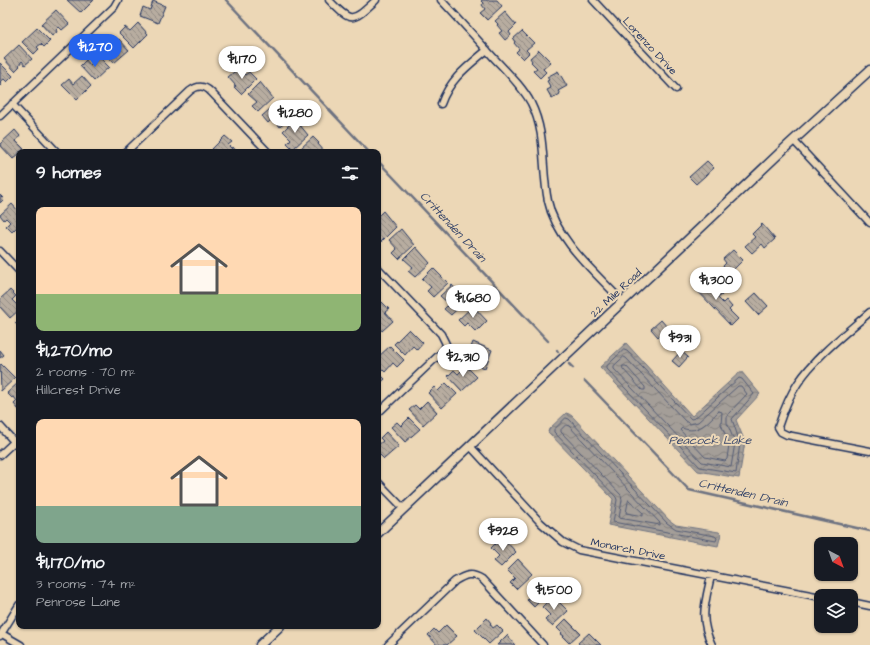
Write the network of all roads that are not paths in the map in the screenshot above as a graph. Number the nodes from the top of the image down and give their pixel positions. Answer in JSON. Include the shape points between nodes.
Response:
{"nodes":[{"id":1,"x":118,"y":0,"type":"edge"},
{"id":2,"x":329,"y":0,"type":"edge"},
{"id":3,"x":376,"y":0,"type":"edge"},
{"id":4,"x":441,"y":0,"type":"edge"},
{"id":5,"x":594,"y":1,"type":"edge"},
{"id":6,"x":487,"y":50,"type":"junction"},
{"id":7,"x":870,"y":70,"type":"edge"},
{"id":8,"x":676,"y":88,"type":"dead end"},
{"id":9,"x":12,"y":104,"type":"junction"},
{"id":10,"x":441,"y":104,"type":"dead end"},
{"id":11,"x":0,"y":116,"type":"edge"},
{"id":12,"x":793,"y":140,"type":"junction"},
{"id":13,"x":54,"y":149,"type":"edge"},
{"id":14,"x":129,"y":149,"type":"edge"},
{"id":15,"x":265,"y":149,"type":"edge"},
{"id":16,"x":870,"y":223,"type":"edge"},
{"id":17,"x":0,"y":251,"type":"edge"},
{"id":18,"x":16,"y":268,"type":"edge"},
{"id":19,"x":381,"y":271,"type":"edge"},
{"id":20,"x":623,"y":302,"type":"junction"},
{"id":21,"x":870,"y":312,"type":"edge"},
{"id":22,"x":381,"y":410,"type":"edge"},
{"id":23,"x":0,"y":426,"type":"edge"},
{"id":24,"x":15,"y":441,"type":"joint"},
{"id":25,"x":470,"y":446,"type":"junction"},
{"id":26,"x":870,"y":451,"type":"edge"},
{"id":27,"x":0,"y":455,"type":"edge"},
{"id":28,"x":381,"y":485,"type":"edge"},
{"id":29,"x":404,"y":509,"type":"junction"},
{"id":30,"x":381,"y":531,"type":"edge"},
{"id":31,"x":711,"y":576,"type":"junction"},
{"id":32,"x":814,"y":596,"type":"edge"},
{"id":33,"x":858,"y":603,"type":"edge"},
{"id":34,"x":870,"y":606,"type":"edge"},
{"id":35,"x":16,"y":610,"type":"edge"},
{"id":36,"x":277,"y":629,"type":"edge"},
{"id":37,"x":1,"y":635,"type":"edge"},
{"id":38,"x":21,"y":645,"type":"edge"},
{"id":39,"x":260,"y":645,"type":"edge"},
{"id":40,"x":388,"y":645,"type":"edge"},
{"id":41,"x":543,"y":645,"type":"edge"},
{"id":42,"x":712,"y":645,"type":"edge"}],
"edges":[{"from":1,"to":9,"type":"street","via":[[114,7]]},
{"from":2,"to":3,"type":"street","via":[[342,14],[352,18]]},
{"from":4,"to":6,"type":"street"},
{"from":5,"to":8,"type":"street","name":"Lorenzo Drive"},
{"from":6,"to":10,"type":"street","via":[[456,76],[445,92]]},
{"from":6,"to":20,"type":"street","via":[[520,86],[536,114],[542,139],[548,202],[557,226],[572,247]]},
{"from":7,"to":12,"type":"street","name":"22 Mile Road"},
{"from":9,"to":11,"type":"street"},
{"from":9,"to":13,"type":"street"},
{"from":12,"to":16,"type":"street"},
{"from":12,"to":20,"type":"street","name":"22 Mile Road"},
{"from":14,"to":15,"type":"street","via":[[190,91],[200,86],[207,88]]},
{"from":17,"to":18,"type":"street"},
{"from":19,"to":22,"type":"street","via":[[441,334],[446,344],[444,350]]},
{"from":20,"to":25,"type":"street","name":"22 Mile Road"},
{"from":21,"to":26,"type":"street","via":[[807,371],[797,384],[778,427],[781,432],[788,435]]},
{"from":23,"to":24,"type":"street"},
{"from":24,"to":27,"type":"street"},
{"from":25,"to":29,"type":"street","name":"22 Mile Road"},
{"from":25,"to":31,"type":"street","name":"Monarch Drive","via":[[541,523],[563,542],[579,550]]},
{"from":28,"to":29,"type":"street"},
{"from":29,"to":30,"type":"street","name":"22 Mile Road"},
{"from":31,"to":32,"type":"street","name":"Monarch Drive"},
{"from":31,"to":42,"type":"street","via":[[704,609],[705,625]]},
{"from":33,"to":34,"type":"street"},
{"from":35,"to":37,"type":"street"},
{"from":36,"to":39,"type":"street"},
{"from":37,"to":38,"type":"street"},
{"from":40,"to":41,"type":"street","via":[[455,581],[470,574],[482,579]]}]}
